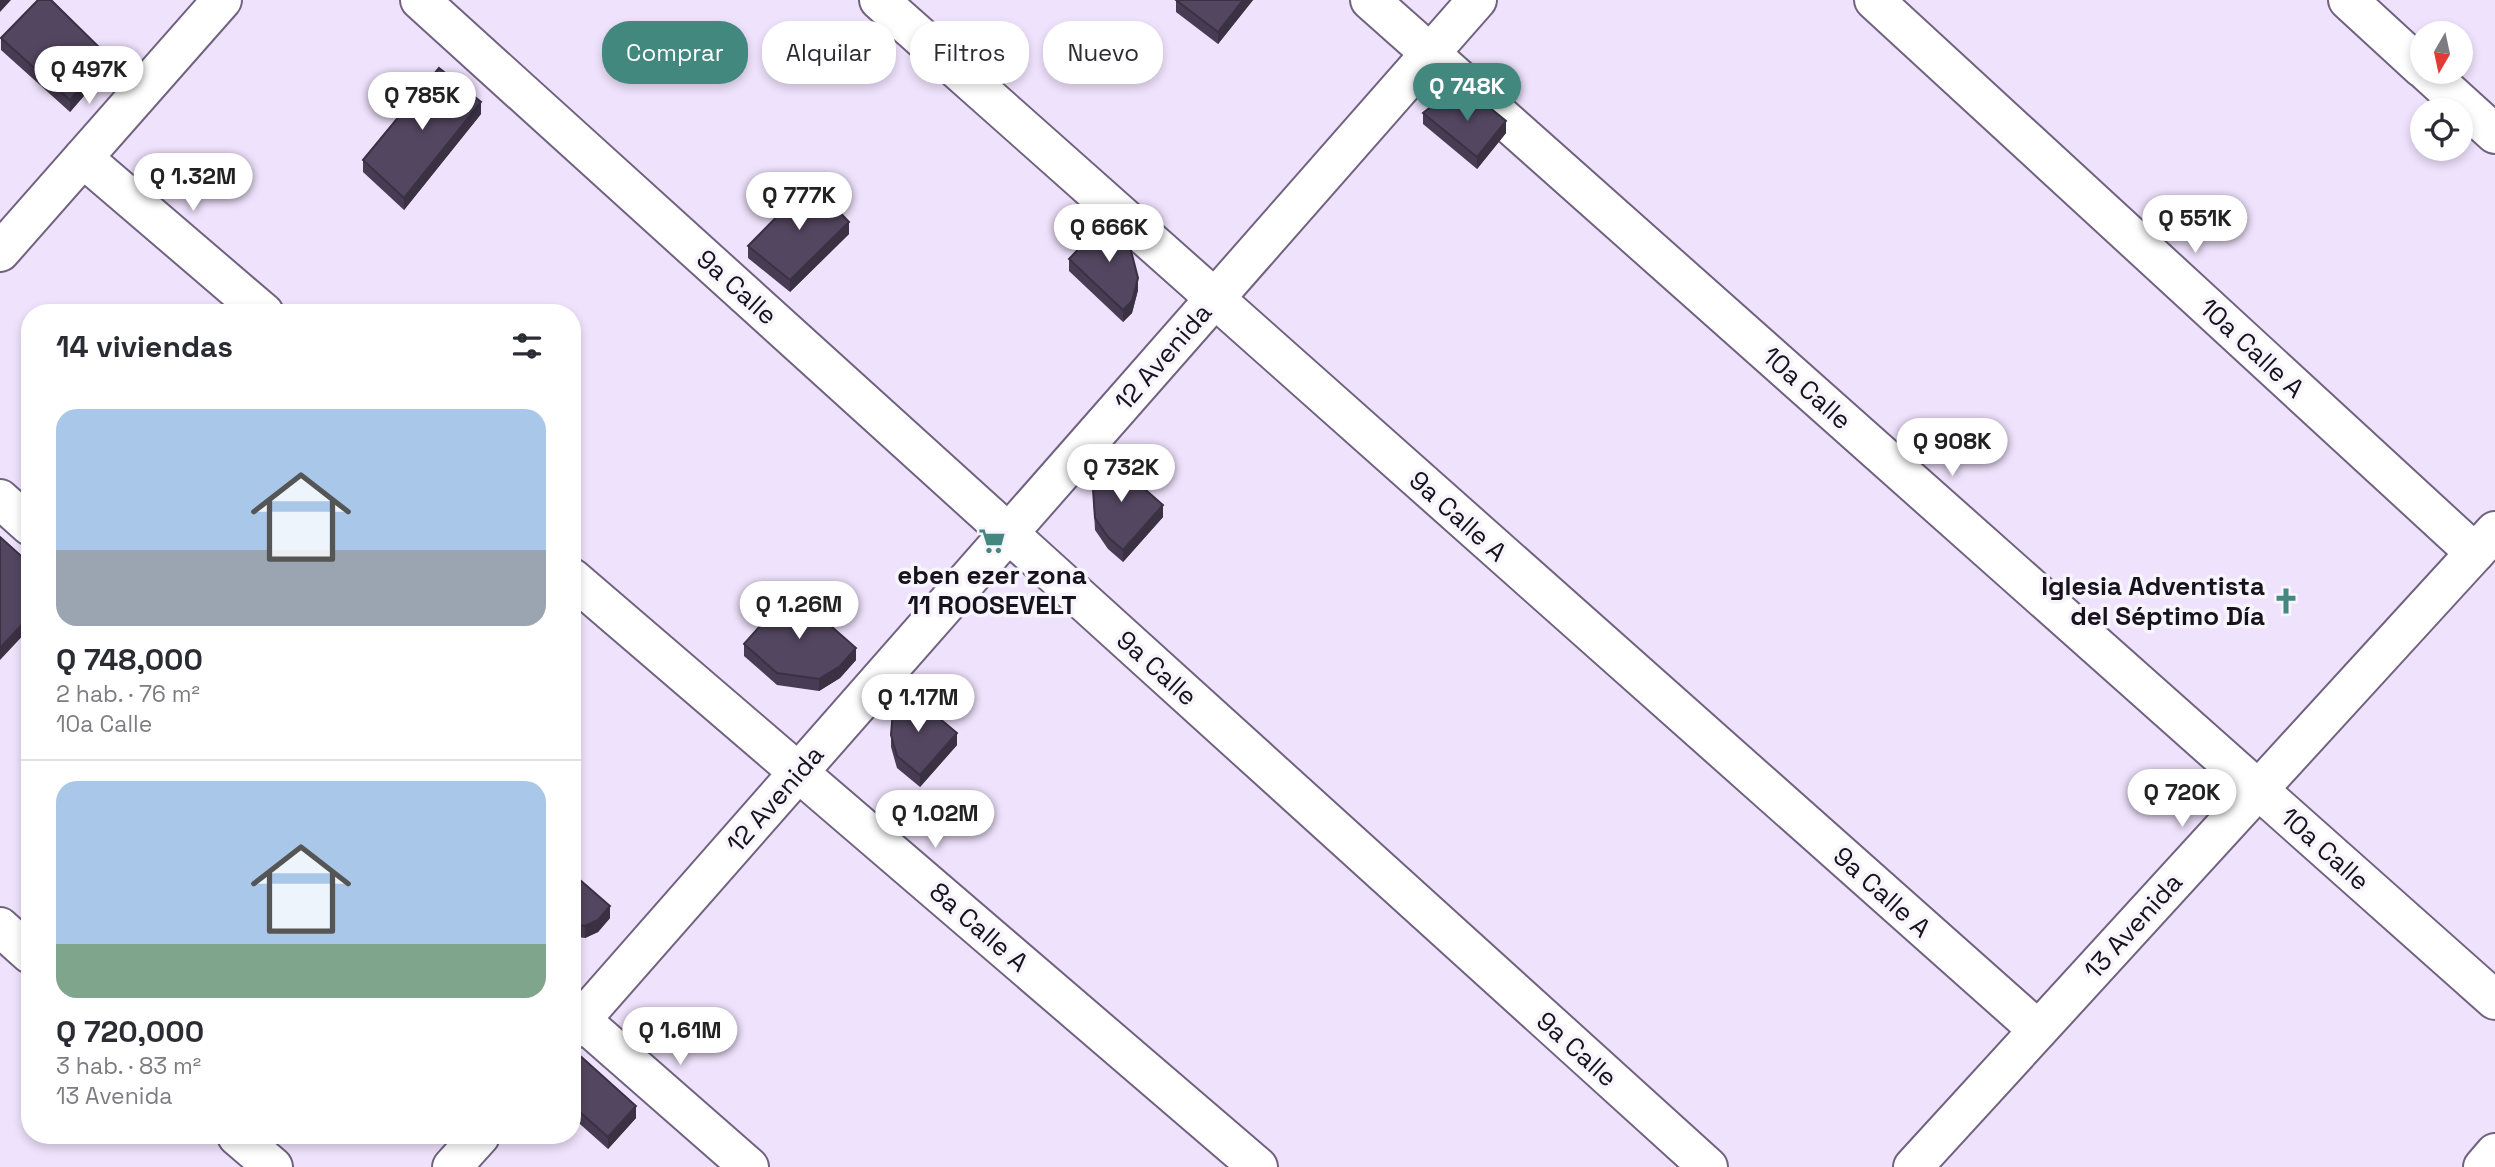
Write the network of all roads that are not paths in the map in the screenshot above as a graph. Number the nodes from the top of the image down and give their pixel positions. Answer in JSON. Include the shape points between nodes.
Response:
{"nodes":[{"id":1,"x":222,"y":0,"type":"edge"},
{"id":2,"x":420,"y":0,"type":"edge"},
{"id":3,"x":879,"y":0,"type":"edge"},
{"id":4,"x":1370,"y":0,"type":"edge"},
{"id":5,"x":1478,"y":0,"type":"edge"},
{"id":6,"x":1874,"y":0,"type":"edge"},
{"id":7,"x":2348,"y":0,"type":"edge"},
{"id":8,"x":1430,"y":54,"type":"junction"},
{"id":9,"x":2410,"y":57,"type":"edge"},
{"id":10,"x":2440,"y":84,"type":"edge"},
{"id":11,"x":2495,"y":134,"type":"edge"},
{"id":12,"x":83,"y":158,"type":"junction"},
{"id":13,"x":0,"y":252,"type":"edge"},
{"id":14,"x":1214,"y":300,"type":"junction"},
{"id":15,"x":253,"y":304,"type":"edge"},
{"id":16,"x":0,"y":499,"type":"edge"},
{"id":17,"x":21,"y":518,"type":"edge"},
{"id":18,"x":1008,"y":534,"type":"junction"},
{"id":19,"x":2485,"y":542,"type":"edge"},
{"id":20,"x":581,"y":586,"type":"edge"},
{"id":21,"x":799,"y":772,"type":"junction"},
{"id":22,"x":2258,"y":789,"type":"junction"},
{"id":23,"x":0,"y":927,"type":"edge"},
{"id":24,"x":21,"y":946,"type":"edge"},
{"id":25,"x":2495,"y":1000,"type":"edge"},
{"id":26,"x":581,"y":1014,"type":"edge"},
{"id":27,"x":581,"y":1026,"type":"edge"},
{"id":28,"x":2038,"y":1030,"type":"junction"},
{"id":29,"x":246,"y":1144,"type":"edge"},
{"id":30,"x":473,"y":1144,"type":"edge"},
{"id":31,"x":2495,"y":1153,"type":"edge"},
{"id":32,"x":272,"y":1167,"type":"edge"},
{"id":33,"x":452,"y":1167,"type":"edge"},
{"id":34,"x":749,"y":1167,"type":"edge"},
{"id":35,"x":1258,"y":1167,"type":"edge"},
{"id":36,"x":1708,"y":1167,"type":"edge"},
{"id":37,"x":1913,"y":1167,"type":"edge"},
{"id":38,"x":2483,"y":1167,"type":"edge"}],
"edges":[{"from":1,"to":12,"type":"street"},
{"from":2,"to":18,"type":"street","name":"9a Calle"},
{"from":3,"to":14,"type":"street","name":"9a Calle A"},
{"from":4,"to":8,"type":"street","name":"10a Calle"},
{"from":5,"to":8,"type":"street","name":"12 Avenida"},
{"from":6,"to":19,"type":"street","name":"10a Calle A"},
{"from":7,"to":9,"type":"street"},
{"from":8,"to":14,"type":"street","name":"12 Avenida"},
{"from":8,"to":22,"type":"street","name":"10a Calle"},
{"from":10,"to":11,"type":"street"},
{"from":12,"to":13,"type":"street"},
{"from":12,"to":15,"type":"street"},
{"from":14,"to":18,"type":"street","name":"12 Avenida"},
{"from":14,"to":28,"type":"street","name":"9a Calle A"},
{"from":16,"to":17,"type":"street"},
{"from":18,"to":21,"type":"street","name":"12 Avenida"},
{"from":18,"to":36,"type":"street","name":"9a Calle"},
{"from":19,"to":22,"type":"street","name":"13 Avenida"},
{"from":20,"to":21,"type":"street","name":"8a Calle A"},
{"from":21,"to":26,"type":"street","name":"12 Avenida"},
{"from":21,"to":35,"type":"street","name":"8a Calle A"},
{"from":22,"to":25,"type":"street","name":"10a Calle"},
{"from":22,"to":28,"type":"street","name":"13 Avenida"},
{"from":23,"to":24,"type":"street"},
{"from":27,"to":34,"type":"street"},
{"from":28,"to":37,"type":"street","name":"13 Avenida"},
{"from":29,"to":32,"type":"street"},
{"from":30,"to":33,"type":"street"},
{"from":31,"to":38,"type":"street"}]}
